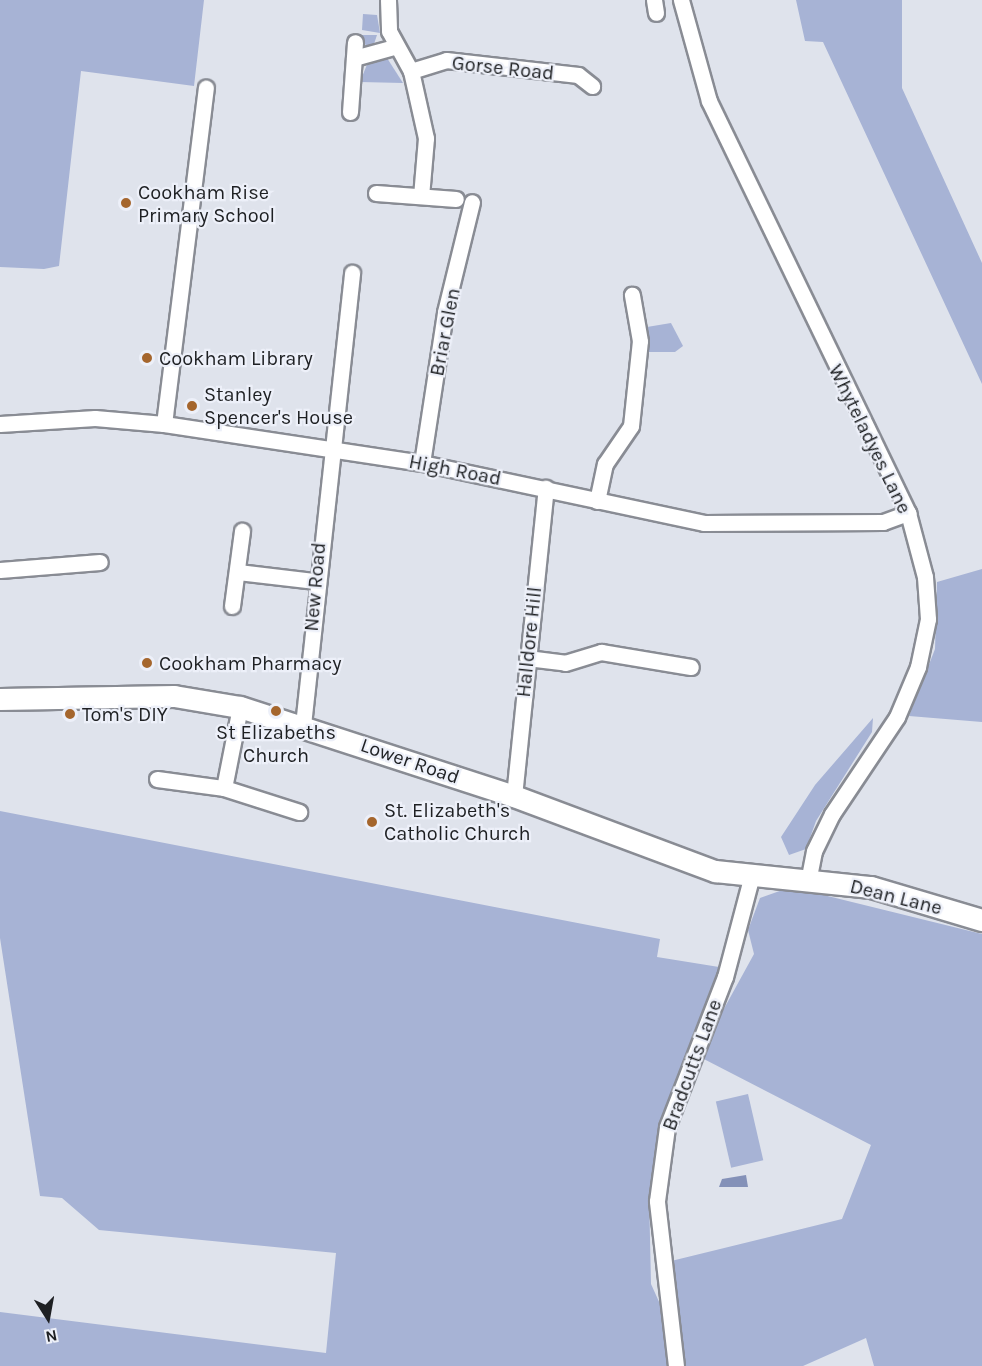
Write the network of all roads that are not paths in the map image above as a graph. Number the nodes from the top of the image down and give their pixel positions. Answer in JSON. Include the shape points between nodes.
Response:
{"nodes":[{"id":1,"x":388,"y":0,"type":"edge"},
{"id":2,"x":681,"y":0,"type":"edge"},
{"id":3,"x":355,"y":42,"type":"dead end"},
{"id":4,"x":394,"y":47,"type":"junction"},
{"id":5,"x":354,"y":58,"type":"junction"},
{"id":6,"x":411,"y":71,"type":"junction"},
{"id":7,"x":592,"y":86,"type":"dead end"},
{"id":8,"x":206,"y":88,"type":"dead end"},
{"id":9,"x":350,"y":112,"type":"dead end"},
{"id":10,"x":376,"y":193,"type":"dead end"},
{"id":11,"x":422,"y":196,"type":"junction"},
{"id":12,"x":456,"y":199,"type":"dead end"},
{"id":13,"x":472,"y":202,"type":"dead end"},
{"id":14,"x":351,"y":273,"type":"dead end"},
{"id":15,"x":632,"y":295,"type":"dead end"},
{"id":16,"x":0,"y":424,"type":"edge"},
{"id":17,"x":164,"y":424,"type":"junction"},
{"id":18,"x":330,"y":449,"type":"junction"},
{"id":19,"x":423,"y":463,"type":"junction"},
{"id":20,"x":546,"y":488,"type":"junction"},
{"id":21,"x":597,"y":501,"type":"junction"},
{"id":22,"x":908,"y":513,"type":"junction"},
{"id":23,"x":242,"y":531,"type":"dead end"},
{"id":24,"x":94,"y":567,"type":"dead end"},
{"id":25,"x":0,"y":570,"type":"edge"},
{"id":26,"x":238,"y":572,"type":"junction"},
{"id":27,"x":315,"y":581,"type":"junction"},
{"id":28,"x":232,"y":606,"type":"dead end"},
{"id":29,"x":527,"y":658,"type":"junction"},
{"id":30,"x":691,"y":667,"type":"dead end"},
{"id":31,"x":0,"y":699,"type":"edge"},
{"id":32,"x":240,"y":708,"type":"junction"},
{"id":33,"x":303,"y":725,"type":"junction"},
{"id":34,"x":156,"y":779,"type":"dead end"},
{"id":35,"x":224,"y":788,"type":"junction"},
{"id":36,"x":514,"y":796,"type":"junction"},
{"id":37,"x":299,"y":812,"type":"dead end"},
{"id":38,"x":752,"y":875,"type":"junction"},
{"id":39,"x":809,"y":877,"type":"junction"},
{"id":40,"x":982,"y":920,"type":"edge"},
{"id":41,"x":676,"y":1366,"type":"edge"}],
"edges":[{"from":1,"to":4,"type":"street"},
{"from":2,"to":22,"type":"street","name":"Whyteladyes Lane","via":[[709,101],[731,152]]},
{"from":3,"to":5,"type":"street"},
{"from":4,"to":5,"type":"street"},
{"from":4,"to":6,"type":"street"},
{"from":5,"to":9,"type":"street"},
{"from":6,"to":7,"type":"street","name":"Gorse Road","via":[[446,60],[578,75]]},
{"from":6,"to":11,"type":"street","via":[[426,138]]},
{"from":8,"to":17,"type":"street"},
{"from":10,"to":11,"type":"street"},
{"from":11,"to":12,"type":"street"},
{"from":13,"to":19,"type":"street","name":"Briar Glen","via":[[445,312]]},
{"from":14,"to":18,"type":"street","name":"New Road"},
{"from":15,"to":21,"type":"street","via":[[640,341],[631,426],[605,464]]},
{"from":16,"to":17,"type":"street","name":"High Road","via":[[95,418]]},
{"from":17,"to":18,"type":"street","name":"High Road"},
{"from":18,"to":19,"type":"street","name":"High Road"},
{"from":18,"to":27,"type":"street","name":"New Road"},
{"from":19,"to":20,"type":"street","name":"High Road"},
{"from":20,"to":21,"type":"street","name":"High Road"},
{"from":20,"to":29,"type":"street","name":"Halldore Hill"},
{"from":21,"to":22,"type":"street","name":"High Road","via":[[704,523],[884,522]]},
{"from":22,"to":39,"type":"street","name":"Whyteladyes Lane","via":[[922,562],[928,619],[918,668],[897,717],[832,814],[814,851]]},
{"from":23,"to":26,"type":"street"},
{"from":24,"to":25,"type":"street"},
{"from":26,"to":27,"type":"street"},
{"from":26,"to":28,"type":"street"},
{"from":27,"to":33,"type":"street","name":"New Road"},
{"from":29,"to":30,"type":"street","via":[[565,663],[601,652]]},
{"from":29,"to":36,"type":"street","name":"Halldore Hill"},
{"from":31,"to":32,"type":"street","name":"Lower Road","via":[[174,696]]},
{"from":32,"to":33,"type":"street","name":"Lower Road"},
{"from":32,"to":35,"type":"street"},
{"from":33,"to":36,"type":"street","name":"Lower Road"},
{"from":34,"to":35,"type":"street"},
{"from":35,"to":37,"type":"street"},
{"from":36,"to":38,"type":"street","name":"Lower Road","via":[[715,871]]},
{"from":38,"to":39,"type":"street","name":"Lower Road"},
{"from":38,"to":41,"type":"street","name":"Bradcutts Lane","via":[[725,976],[667,1127],[657,1201]]},
{"from":39,"to":40,"type":"street","name":"Dean Lane","via":[[871,887]]}]}
